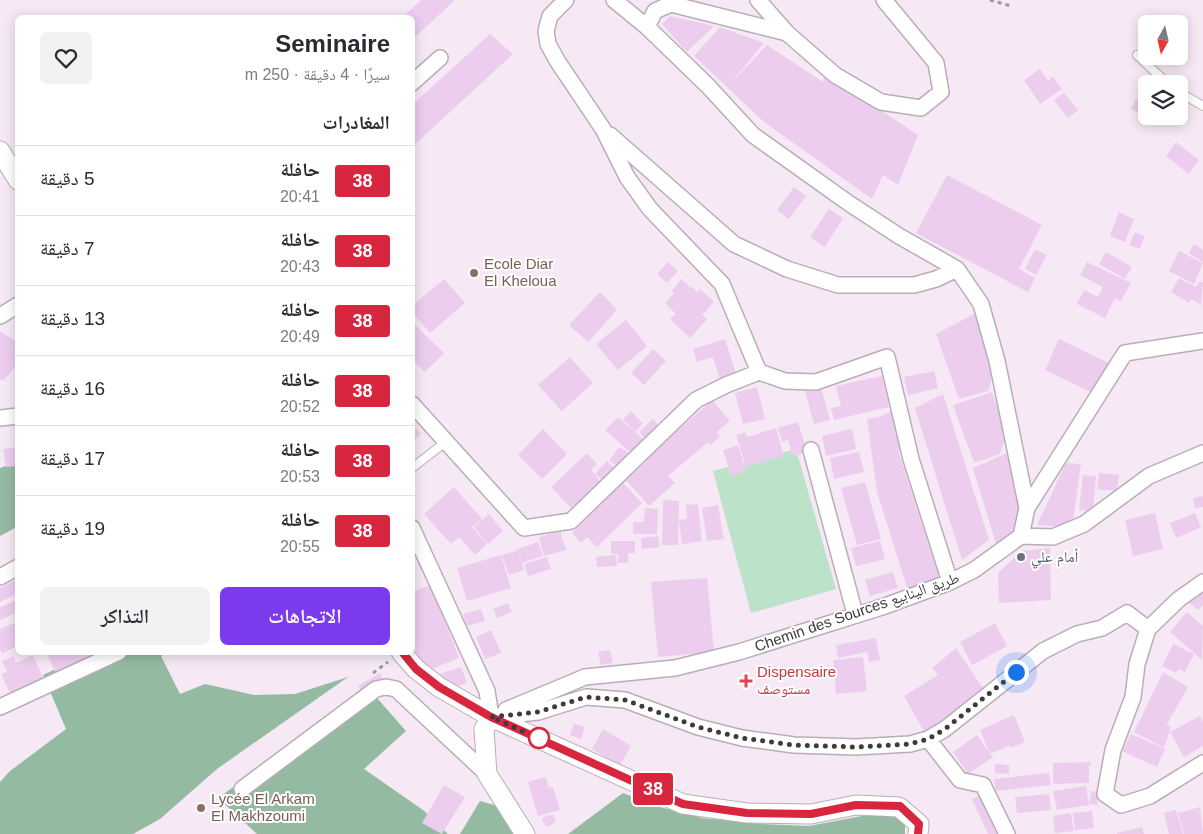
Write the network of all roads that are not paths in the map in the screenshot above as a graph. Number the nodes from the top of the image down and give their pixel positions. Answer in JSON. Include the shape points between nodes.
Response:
{"nodes":[{"id":1,"x":566,"y":0,"type":"edge"},
{"id":2,"x":614,"y":0,"type":"edge"},
{"id":3,"x":758,"y":0,"type":"edge"},
{"id":4,"x":884,"y":0,"type":"edge"},
{"id":5,"x":647,"y":27,"type":"junction"},
{"id":6,"x":787,"y":33,"type":"junction"},
{"id":7,"x":1137,"y":55,"type":"dead end"},
{"id":8,"x":440,"y":58,"type":"dead end"},
{"id":9,"x":1158,"y":75,"type":"edge"},
{"id":10,"x":415,"y":80,"type":"edge"},
{"id":11,"x":1188,"y":97,"type":"edge"},
{"id":12,"x":1203,"y":106,"type":"edge"},
{"id":13,"x":603,"y":129,"type":"junction"},
{"id":14,"x":0,"y":152,"type":"edge"},
{"id":15,"x":15,"y":175,"type":"edge"},
{"id":16,"x":957,"y":269,"type":"junction"},
{"id":17,"x":15,"y":307,"type":"edge"},
{"id":18,"x":0,"y":316,"type":"edge"},
{"id":19,"x":1203,"y":341,"type":"edge"},
{"id":20,"x":759,"y":372,"type":"junction"},
{"id":21,"x":415,"y":407,"type":"edge"},
{"id":22,"x":15,"y":416,"type":"edge"},
{"id":23,"x":0,"y":418,"type":"edge"},
{"id":24,"x":447,"y":441,"type":"junction"},
{"id":25,"x":811,"y":450,"type":"dead end"},
{"id":26,"x":1203,"y":453,"type":"edge"},
{"id":27,"x":415,"y":466,"type":"edge"},
{"id":28,"x":1027,"y":508,"type":"junction"},
{"id":29,"x":415,"y":532,"type":"edge"},
{"id":30,"x":1021,"y":536,"type":"junction"},
{"id":31,"x":15,"y":569,"type":"edge"},
{"id":32,"x":0,"y":577,"type":"edge"},
{"id":33,"x":950,"y":582,"type":"junction"},
{"id":34,"x":1203,"y":582,"type":"edge"},
{"id":35,"x":855,"y":614,"type":"junction"},
{"id":36,"x":1148,"y":629,"type":"junction"},
{"id":37,"x":113,"y":655,"type":"edge"},
{"id":38,"x":404,"y":655,"type":"edge"},
{"id":39,"x":0,"y":707,"type":"edge"},
{"id":40,"x":491,"y":717,"type":"junction"},
{"id":41,"x":928,"y":739,"type":"junction"},
{"id":42,"x":1203,"y":764,"type":"edge"},
{"id":43,"x":486,"y":774,"type":"junction"},
{"id":44,"x":242,"y":789,"type":"dead end"},
{"id":45,"x":525,"y":834,"type":"edge"},
{"id":46,"x":918,"y":834,"type":"edge"},
{"id":47,"x":1007,"y":834,"type":"edge"}],
"edges":[{"from":1,"to":13,"type":"street","via":[[550,16],[546,32],[548,44]]},
{"from":2,"to":5,"type":"street"},
{"from":3,"to":6,"type":"street"},
{"from":4,"to":6,"type":"street","via":[[936,62],[941,92],[921,108],[881,102],[835,75]]},
{"from":5,"to":6,"type":"street","via":[[655,10],[671,4]]},
{"from":5,"to":16,"type":"street","via":[[753,135],[850,204]]},
{"from":7,"to":9,"type":"lane"},
{"from":8,"to":10,"type":"street"},
{"from":11,"to":12,"type":"lane"},
{"from":13,"to":16,"type":"street","via":[[734,244],[787,269],[838,285],[914,285]]},
{"from":13,"to":20,"type":"street","via":[[627,177],[650,209],[722,284]]},
{"from":14,"to":15,"type":"street"},
{"from":16,"to":28,"type":"street","via":[[981,304],[997,361]]},
{"from":17,"to":18,"type":"street"},
{"from":19,"to":28,"type":"street","via":[[1125,353]]},
{"from":20,"to":24,"type":"street","via":[[696,400],[571,521],[524,528]]},
{"from":20,"to":33,"type":"street","via":[[785,381],[816,382],[887,357],[911,459]]},
{"from":21,"to":24,"type":"street"},
{"from":22,"to":23,"type":"street"},
{"from":24,"to":27,"type":"lane"},
{"from":25,"to":35,"type":"street"},
{"from":26,"to":30,"type":"street","via":[[1149,476],[1084,524],[1053,537]]},
{"from":28,"to":30,"type":"street"},
{"from":29,"to":40,"type":"street","via":[[487,691]]},
{"from":30,"to":33,"type":"street","name":"Chemin des Sources طريق الينابيع","via":[[974,570]]},
{"from":31,"to":32,"type":"street"},
{"from":33,"to":35,"type":"street","name":"Chemin des Sources طريق الينابيع"},
{"from":34,"to":36,"type":"street","via":[[1179,599]]},
{"from":35,"to":40,"type":"street","name":"Chemin des Sources طريق الينابيع","via":[[739,652],[675,668],[584,677]]},
{"from":36,"to":41,"type":"street","via":[[1127,613],[1102,628],[1077,634],[1043,651]]},
{"from":36,"to":42,"type":"street","via":[[1137,664],[1133,697],[1113,750],[1105,794],[1121,805],[1150,796]]},
{"from":37,"to":39,"type":"street"},
{"from":38,"to":40,"type":"street","via":[[439,687]]},
{"from":40,"to":41,"type":"street","via":[[538,712],[586,697],[625,700],[698,727],[742,738],[794,745],[856,747],[910,744]]},
{"from":40,"to":43,"type":"street","via":[[484,729]]},
{"from":40,"to":46,"type":"street","via":[[683,804],[747,813],[811,814],[856,805],[900,806],[919,824]]},
{"from":41,"to":47,"type":"street","via":[[960,780],[983,785]]},
{"from":43,"to":44,"type":"street","via":[[396,690],[386,687],[376,690]]},
{"from":43,"to":45,"type":"street"}]}
